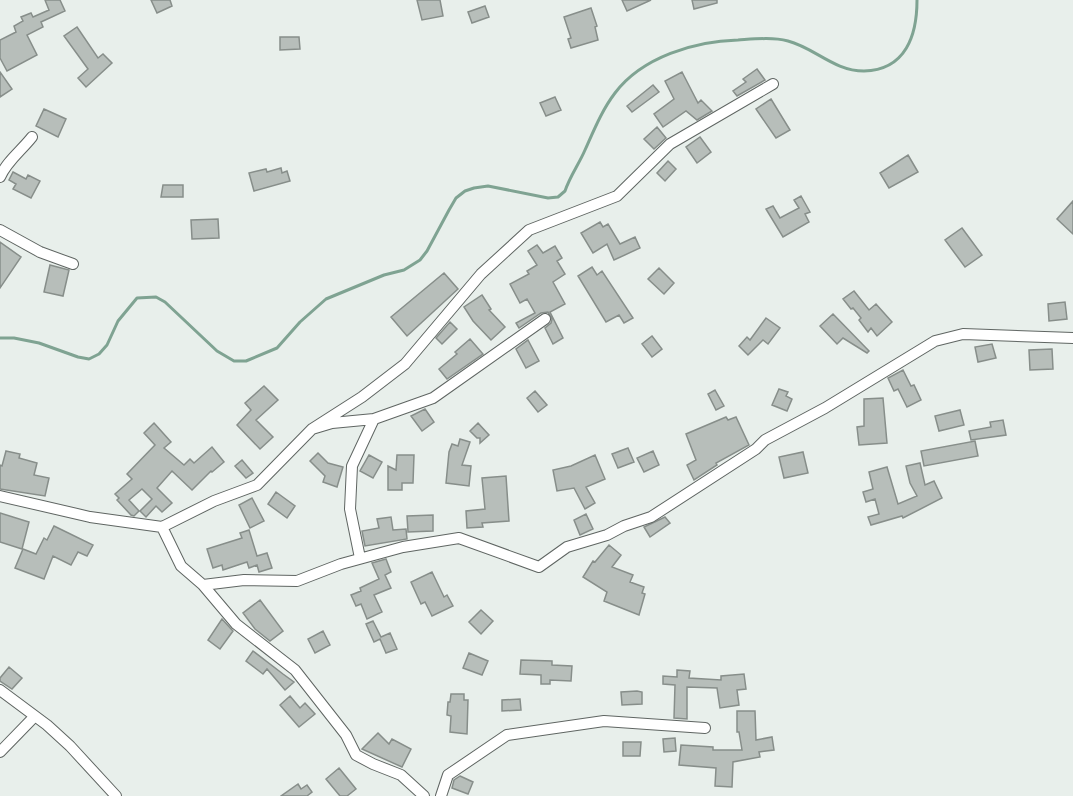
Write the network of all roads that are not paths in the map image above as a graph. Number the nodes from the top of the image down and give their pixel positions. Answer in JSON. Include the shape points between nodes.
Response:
{"nodes":[{"id":1,"x":773,"y":84,"type":"dead end"},
{"id":2,"x":32,"y":137,"type":"dead end"},
{"id":3,"x":0,"y":177,"type":"edge"},
{"id":4,"x":0,"y":230,"type":"edge"},
{"id":5,"x":73,"y":264,"type":"dead end"},
{"id":6,"x":545,"y":319,"type":"dead end"},
{"id":7,"x":1073,"y":338,"type":"edge"},
{"id":8,"x":374,"y":418,"type":"junction"},
{"id":9,"x":312,"y":429,"type":"junction"},
{"id":10,"x":0,"y":496,"type":"edge"},
{"id":11,"x":162,"y":526,"type":"junction"},
{"id":12,"x":360,"y":558,"type":"junction"},
{"id":13,"x":203,"y":585,"type":"junction"},
{"id":14,"x":0,"y":690,"type":"edge"},
{"id":15,"x":35,"y":716,"type":"junction"},
{"id":16,"x":705,"y":728,"type":"dead end"},
{"id":17,"x":0,"y":752,"type":"edge"},
{"id":18,"x":116,"y":796,"type":"edge"},
{"id":19,"x":424,"y":796,"type":"edge"},
{"id":20,"x":441,"y":796,"type":"edge"}],
"edges":[{"from":1,"to":9,"type":"street","via":[[670,144],[616,196],[529,230],[481,274],[405,364]]},
{"from":2,"to":3,"type":"street","via":[[6,164]]},
{"from":4,"to":5,"type":"street","via":[[40,252]]},
{"from":6,"to":8,"type":"street","via":[[433,398]]},
{"from":7,"to":12,"type":"street","via":[[963,334],[935,342],[765,440],[651,517],[561,550],[539,567],[459,538]]},
{"from":8,"to":9,"type":"street"},
{"from":8,"to":12,"type":"street","via":[[352,466],[350,509]]},
{"from":9,"to":11,"type":"street","via":[[257,485]]},
{"from":10,"to":11,"type":"street","via":[[90,517]]},
{"from":11,"to":13,"type":"street","via":[[181,566]]},
{"from":12,"to":13,"type":"street","via":[[297,581],[244,580]]},
{"from":13,"to":19,"type":"street","via":[[236,624],[295,670],[346,735],[356,755],[401,775]]},
{"from":14,"to":15,"type":"street"},
{"from":15,"to":17,"type":"street"},
{"from":15,"to":18,"type":"street","via":[[70,746]]},
{"from":16,"to":20,"type":"street","via":[[604,721],[507,735],[448,775]]}]}
